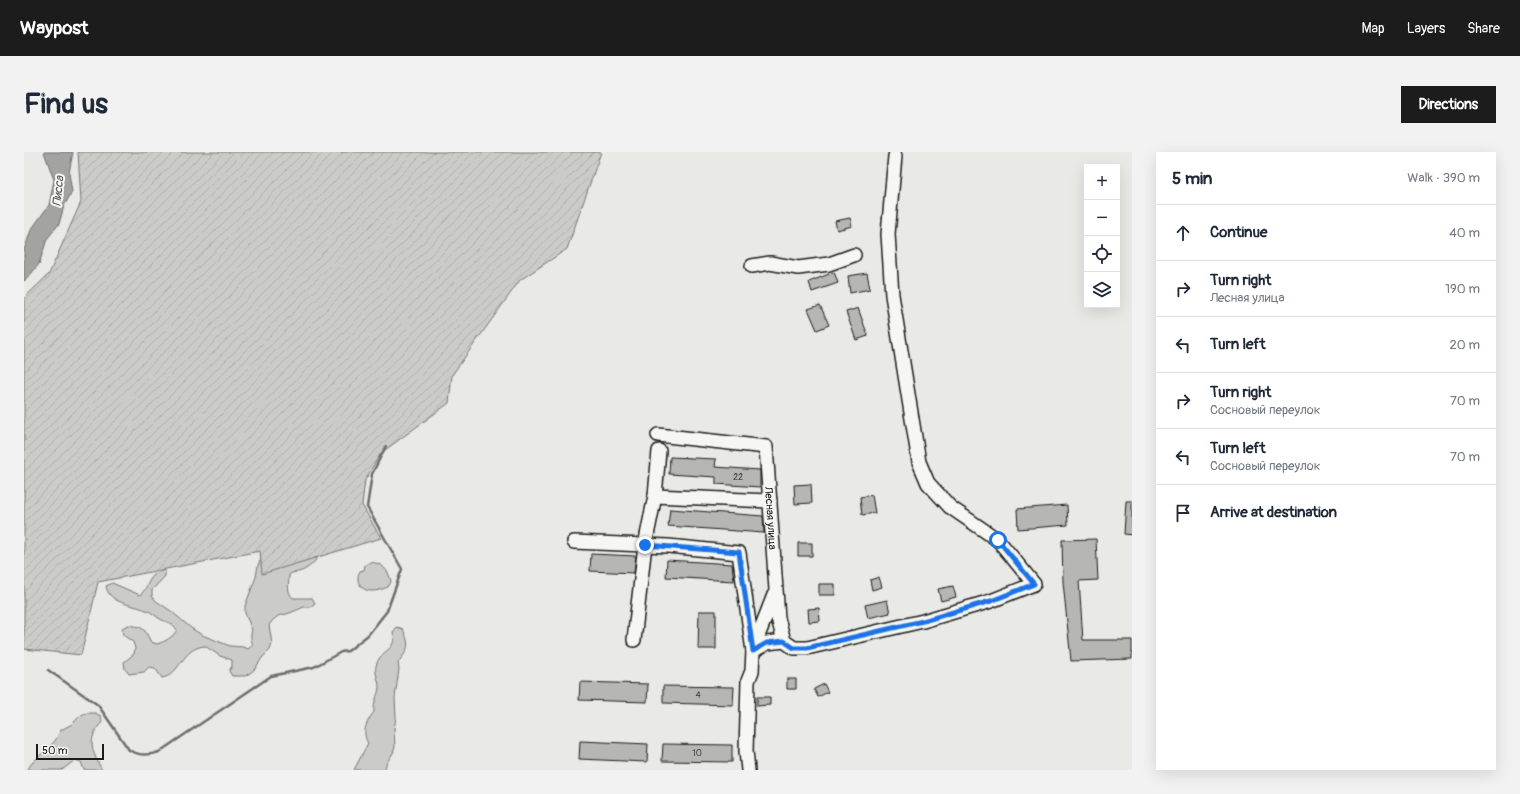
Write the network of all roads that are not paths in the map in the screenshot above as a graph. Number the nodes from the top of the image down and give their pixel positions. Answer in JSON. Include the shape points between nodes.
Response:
{"nodes":[{"id":1,"x":895,"y":156,"type":"dead end"},
{"id":2,"x":854,"y":255,"type":"dead end"},
{"id":3,"x":752,"y":266,"type":"dead end"},
{"id":4,"x":658,"y":435,"type":"dead end"},
{"id":5,"x":659,"y":450,"type":"dead end"},
{"id":6,"x":655,"y":496,"type":"junction"},
{"id":7,"x":770,"y":501,"type":"junction"},
{"id":8,"x":574,"y":542,"type":"dead end"},
{"id":9,"x":645,"y":545,"type":"junction"},
{"id":10,"x":776,"y":590,"type":"junction"},
{"id":11,"x":634,"y":640,"type":"dead end"},
{"id":12,"x":784,"y":641,"type":"junction"},
{"id":13,"x":753,"y":651,"type":"junction"},
{"id":14,"x":748,"y":770,"type":"edge"}],
"edges":[{"from":1,"to":12,"type":"street","via":[[888,234],[892,295],[919,462],[928,483],[950,507],[998,540],[1034,584],[991,601],[923,621],[807,648],[794,648]]},
{"from":2,"to":3,"type":"street","via":[[829,264],[798,268],[770,263]]},
{"from":4,"to":7,"type":"street","name":"Лесная улица","via":[[766,447]]},
{"from":5,"to":6,"type":"street"},
{"from":6,"to":7,"type":"street"},
{"from":6,"to":9,"type":"street"},
{"from":7,"to":10,"type":"street","name":"Лесная улица"},
{"from":8,"to":9,"type":"street"},
{"from":9,"to":11,"type":"street"},
{"from":9,"to":13,"type":"street","via":[[739,552]]},
{"from":10,"to":12,"type":"street","name":"Лесная улица","via":[[778,618]]},
{"from":10,"to":13,"type":"street","name":"Лесная улица"},
{"from":12,"to":13,"type":"street","via":[[767,643]]},
{"from":13,"to":14,"type":"street","via":[[752,671],[748,681]]}]}
